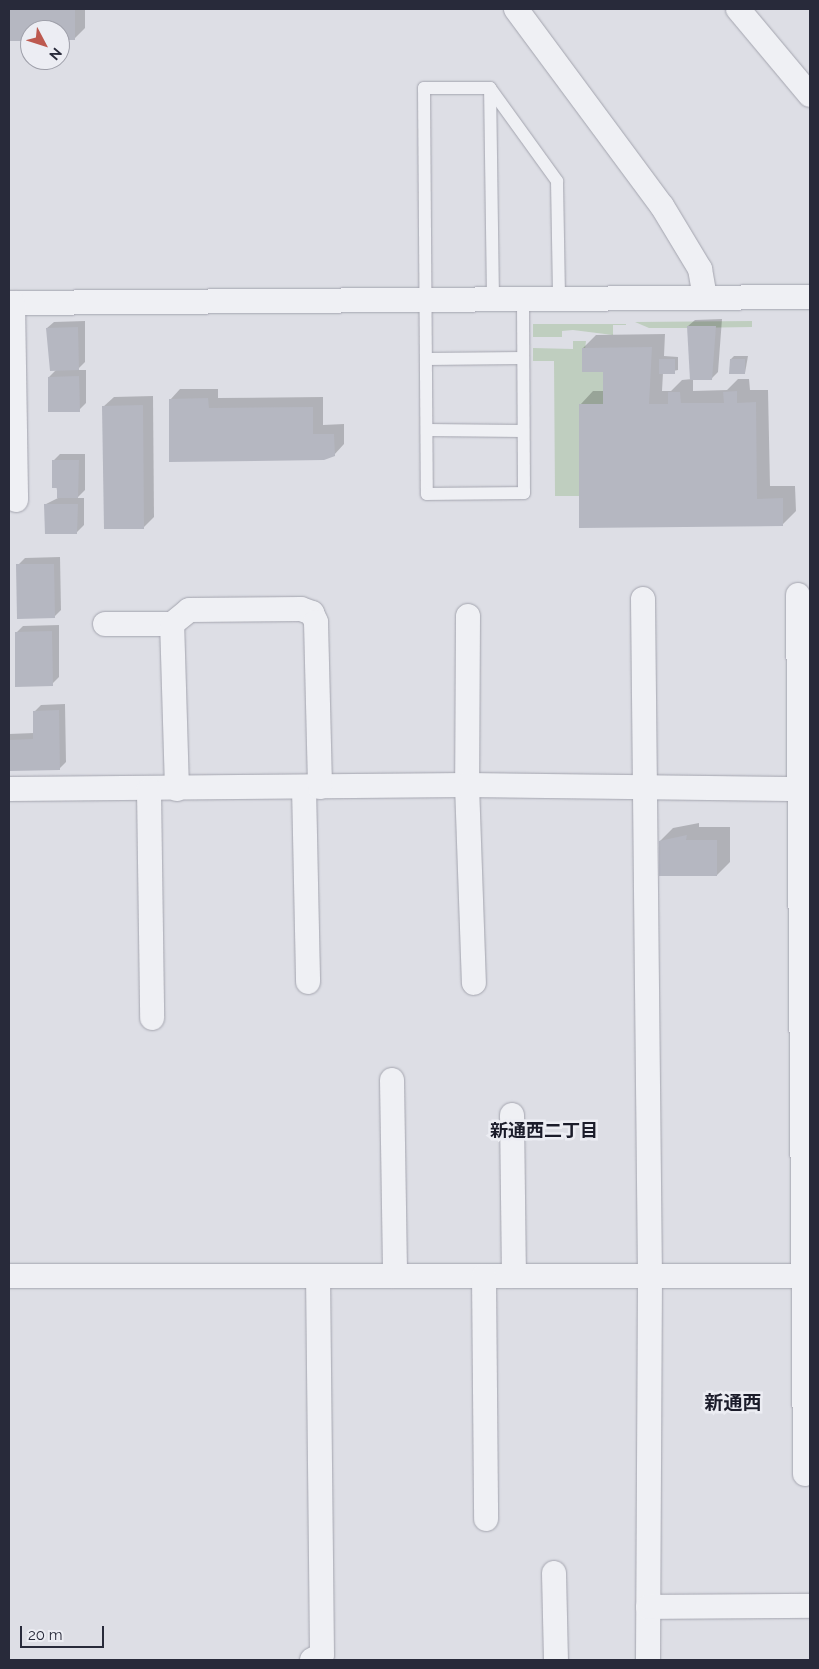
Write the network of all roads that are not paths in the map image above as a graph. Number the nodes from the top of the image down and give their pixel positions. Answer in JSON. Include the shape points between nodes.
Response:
{"nodes":[{"id":1,"x":516,"y":9,"type":"edge"},
{"id":2,"x":738,"y":9,"type":"edge"},
{"id":3,"x":490,"y":88,"type":"junction"},
{"id":4,"x":810,"y":95,"type":"edge"},
{"id":5,"x":705,"y":297,"type":"junction"},
{"id":6,"x":810,"y":297,"type":"edge"},
{"id":7,"x":523,"y":298,"type":"junction"},
{"id":8,"x":559,"y":298,"type":"junction"},
{"id":9,"x":493,"y":299,"type":"junction"},
{"id":10,"x":426,"y":300,"type":"junction"},
{"id":11,"x":11,"y":303,"type":"edge"},
{"id":12,"x":523,"y":358,"type":"junction"},
{"id":13,"x":426,"y":359,"type":"junction"},
{"id":14,"x":427,"y":430,"type":"junction"},
{"id":15,"x":523,"y":431,"type":"junction"},
{"id":16,"x":16,"y":500,"type":"dead end"},
{"id":17,"x":798,"y":595,"type":"dead end"},
{"id":18,"x":643,"y":599,"type":"dead end"},
{"id":19,"x":468,"y":616,"type":"dead end"},
{"id":20,"x":105,"y":624,"type":"dead end"},
{"id":21,"x":172,"y":624,"type":"junction"},
{"id":22,"x":467,"y":785,"type":"junction"},
{"id":23,"x":643,"y":786,"type":"junction"},
{"id":24,"x":312,"y":787,"type":"junction"},
{"id":25,"x":177,"y":789,"type":"junction"},
{"id":26,"x":804,"y":789,"type":"edge"},
{"id":27,"x":9,"y":790,"type":"edge"},
{"id":28,"x":149,"y":790,"type":"junction"},
{"id":29,"x":308,"y":982,"type":"dead end"},
{"id":30,"x":474,"y":983,"type":"dead end"},
{"id":31,"x":152,"y":1018,"type":"dead end"},
{"id":32,"x":392,"y":1080,"type":"dead end"},
{"id":33,"x":512,"y":1115,"type":"dead end"},
{"id":34,"x":9,"y":1276,"type":"edge"},
{"id":35,"x":318,"y":1276,"type":"junction"},
{"id":36,"x":395,"y":1276,"type":"junction"},
{"id":37,"x":484,"y":1276,"type":"junction"},
{"id":38,"x":514,"y":1276,"type":"junction"},
{"id":39,"x":650,"y":1276,"type":"junction"},
{"id":40,"x":806,"y":1276,"type":"edge"},
{"id":41,"x":805,"y":1474,"type":"dead end"},
{"id":42,"x":486,"y":1519,"type":"dead end"},
{"id":43,"x":554,"y":1573,"type":"dead end"},
{"id":44,"x":810,"y":1606,"type":"edge"},
{"id":45,"x":648,"y":1607,"type":"junction"},
{"id":46,"x":312,"y":1660,"type":"edge"},
{"id":47,"x":556,"y":1660,"type":"edge"},
{"id":48,"x":648,"y":1660,"type":"edge"}],
"edges":[{"from":1,"to":5,"type":"street","via":[[662,206],[700,269]]},
{"from":2,"to":4,"type":"street"},
{"from":3,"to":8,"type":"lane","via":[[557,181]]},
{"from":3,"to":9,"type":"lane"},
{"from":3,"to":10,"type":"lane","via":[[424,88]]},
{"from":5,"to":6,"type":"street"},
{"from":5,"to":8,"type":"street"},
{"from":7,"to":8,"type":"street"},
{"from":7,"to":9,"type":"street"},
{"from":7,"to":12,"type":"lane"},
{"from":9,"to":10,"type":"street"},
{"from":10,"to":11,"type":"street"},
{"from":10,"to":13,"type":"lane"},
{"from":11,"to":16,"type":"street"},
{"from":12,"to":13,"type":"lane"},
{"from":12,"to":15,"type":"lane"},
{"from":13,"to":14,"type":"lane"},
{"from":14,"to":15,"type":"lane"},
{"from":14,"to":15,"type":"lane","via":[[428,494],[524,493]]},
{"from":17,"to":26,"type":"street"},
{"from":18,"to":23,"type":"street"},
{"from":19,"to":22,"type":"street"},
{"from":20,"to":21,"type":"street"},
{"from":21,"to":24,"type":"street","via":[[189,610],[302,609],[312,613],[316,622]]},
{"from":21,"to":25,"type":"street"},
{"from":22,"to":23,"type":"street"},
{"from":22,"to":24,"type":"street"},
{"from":22,"to":30,"type":"street"},
{"from":23,"to":26,"type":"street"},
{"from":23,"to":39,"type":"street"},
{"from":24,"to":25,"type":"street"},
{"from":24,"to":29,"type":"street"},
{"from":25,"to":28,"type":"street"},
{"from":26,"to":40,"type":"street"},
{"from":27,"to":28,"type":"street"},
{"from":28,"to":31,"type":"street"},
{"from":32,"to":36,"type":"street"},
{"from":33,"to":38,"type":"street"},
{"from":34,"to":35,"type":"street"},
{"from":35,"to":36,"type":"street"},
{"from":35,"to":46,"type":"street","via":[[322,1655]]},
{"from":36,"to":37,"type":"street"},
{"from":37,"to":38,"type":"street"},
{"from":37,"to":42,"type":"street"},
{"from":38,"to":39,"type":"street"},
{"from":39,"to":40,"type":"street"},
{"from":39,"to":45,"type":"street"},
{"from":40,"to":41,"type":"street"},
{"from":43,"to":47,"type":"street"},
{"from":44,"to":45,"type":"street"},
{"from":45,"to":48,"type":"street"}]}
